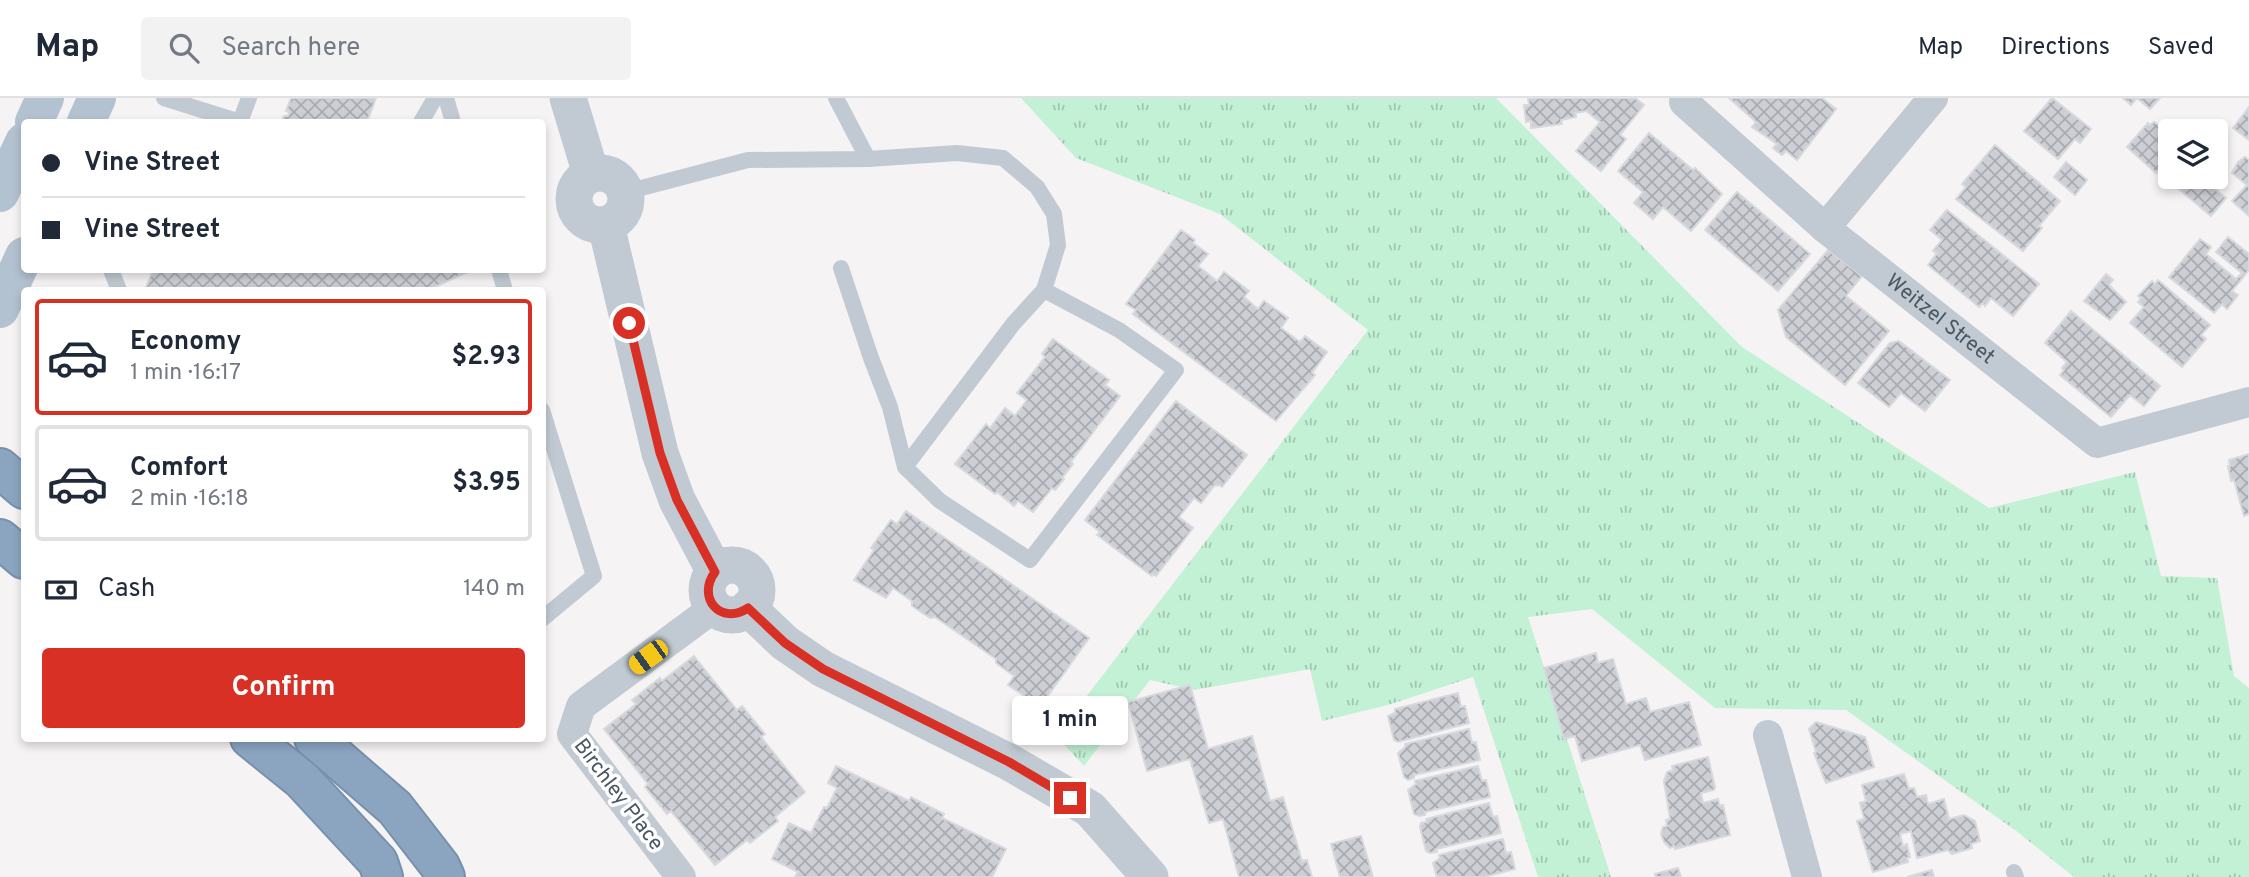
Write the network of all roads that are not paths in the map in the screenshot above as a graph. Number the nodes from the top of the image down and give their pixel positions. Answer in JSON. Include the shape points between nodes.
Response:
{"nodes":[{"id":1,"x":45,"y":98,"type":"edge"},
{"id":2,"x":97,"y":98,"type":"edge"},
{"id":3,"x":164,"y":98,"type":"edge"},
{"id":4,"x":249,"y":98,"type":"edge"},
{"id":5,"x":435,"y":98,"type":"edge"},
{"id":6,"x":446,"y":98,"type":"edge"},
{"id":7,"x":568,"y":98,"type":"edge"},
{"id":8,"x":836,"y":98,"type":"edge"},
{"id":9,"x":1933,"y":98,"type":"edge"},
{"id":10,"x":1684,"y":102,"type":"dead end"},
{"id":11,"x":35,"y":119,"type":"edge"},
{"id":12,"x":87,"y":119,"type":"edge"},
{"id":13,"x":230,"y":119,"type":"edge"},
{"id":14,"x":241,"y":119,"type":"edge"},
{"id":15,"x":423,"y":119,"type":"edge"},
{"id":16,"x":452,"y":119,"type":"edge"},
{"id":17,"x":21,"y":148,"type":"edge"},
{"id":18,"x":868,"y":159,"type":"junction"},
{"id":19,"x":591,"y":174,"type":"junction"},
{"id":20,"x":0,"y":192,"type":"edge"},
{"id":21,"x":626,"y":192,"type":"junction"},
{"id":22,"x":606,"y":225,"type":"junction"},
{"id":23,"x":1825,"y":228,"type":"junction"},
{"id":24,"x":21,"y":263,"type":"edge"},
{"id":25,"x":841,"y":268,"type":"dead end"},
{"id":26,"x":1044,"y":290,"type":"junction"},
{"id":27,"x":0,"y":309,"type":"edge"},
{"id":28,"x":2249,"y":382,"type":"edge"},
{"id":29,"x":2238,"y":405,"type":"edge"},
{"id":30,"x":546,"y":423,"type":"edge"},
{"id":31,"x":905,"y":467,"type":"junction"},
{"id":32,"x":0,"y":468,"type":"edge"},
{"id":33,"x":21,"y":486,"type":"edge"},
{"id":34,"x":0,"y":539,"type":"edge"},
{"id":35,"x":21,"y":556,"type":"edge"},
{"id":36,"x":732,"y":608,"type":"junction"},
{"id":37,"x":546,"y":616,"type":"edge"},
{"id":38,"x":1768,"y":735,"type":"dead end"},
{"id":39,"x":255,"y":742,"type":"edge"},
{"id":40,"x":319,"y":742,"type":"edge"},
{"id":41,"x":383,"y":877,"type":"edge"},
{"id":42,"x":445,"y":877,"type":"edge"},
{"id":43,"x":681,"y":877,"type":"edge"},
{"id":44,"x":1150,"y":877,"type":"edge"},
{"id":45,"x":1807,"y":877,"type":"edge"}],
"edges":[{"from":1,"to":11,"type":"main road"},
{"from":2,"to":12,"type":"main road"},
{"from":3,"to":13,"type":"lane"},
{"from":4,"to":14,"type":"lane"},
{"from":5,"to":15,"type":"lane"},
{"from":6,"to":16,"type":"lane"},
{"from":7,"to":19,"type":"street"},
{"from":8,"to":18,"type":"lane"},
{"from":9,"to":23,"type":"street"},
{"from":10,"to":23,"type":"street","name":"Weitzel Street"},
{"from":17,"to":20,"type":"main road"},
{"from":18,"to":21,"type":"lane","via":[[748,160]]},
{"from":18,"to":26,"type":"lane","via":[[957,153],[1003,158],[1037,187],[1055,214],[1058,245]]},
{"from":19,"to":21,"type":"street","via":[[605,173],[618,179]]},
{"from":19,"to":22,"type":"street","via":[[580,181],[574,193],[575,206],[581,217]]},
{"from":21,"to":22,"type":"street","via":[[626,206],[619,218]]},
{"from":22,"to":36,"type":"street","via":[[660,453],[677,500],[715,572],[729,565],[744,568],[755,579],[757,595]]},
{"from":23,"to":29,"type":"street","name":"Weitzel Street","via":[[2097,443]]},
{"from":24,"to":27,"type":"main road"},
{"from":25,"to":31,"type":"lane","via":[[890,407]]},
{"from":26,"to":31,"type":"lane"},
{"from":26,"to":31,"type":"lane","via":[[1119,330],[1176,370],[1030,560],[940,501]]},
{"from":28,"to":29,"type":"street"},
{"from":30,"to":37,"type":"lane","via":[[594,576]]},
{"from":32,"to":33,"type":"highway"},
{"from":34,"to":35,"type":"highway"},
{"from":36,"to":43,"type":"street","name":"Birchley Place","via":[[581,706],[572,734]]},
{"from":36,"to":44,"type":"street","via":[[823,669],[1009,762],[1090,809]]},
{"from":38,"to":45,"type":"street"},
{"from":39,"to":41,"type":"highway","via":[[302,780],[378,862]]},
{"from":40,"to":42,"type":"highway","via":[[395,808]]}]}
